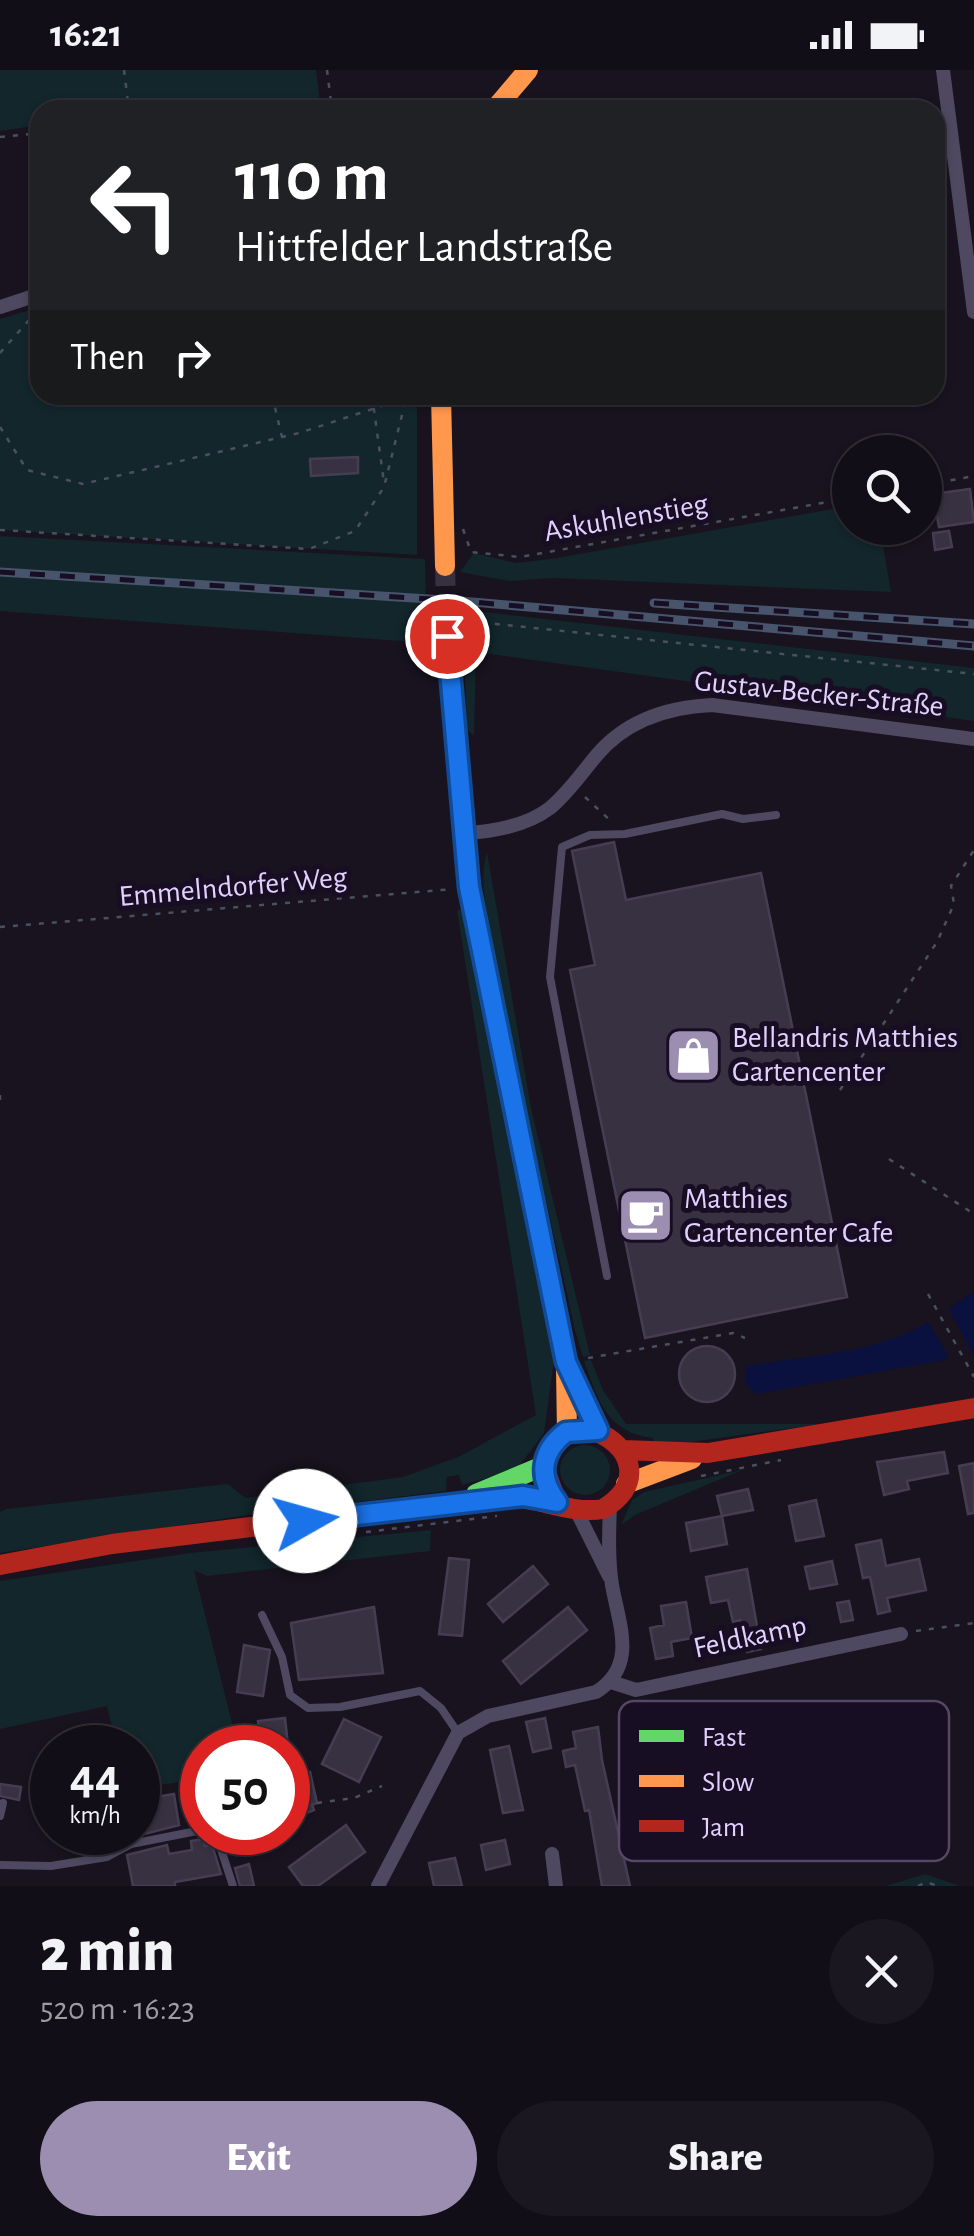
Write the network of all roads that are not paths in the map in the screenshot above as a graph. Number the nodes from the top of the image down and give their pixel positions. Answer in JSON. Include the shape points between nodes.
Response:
{"nodes":[{"id":1,"x":528,"y":70,"type":"edge"},
{"id":2,"x":943,"y":70,"type":"edge"},
{"id":3,"x":502,"y":100,"type":"edge"},
{"id":4,"x":30,"y":297,"type":"edge"},
{"id":5,"x":0,"y":307,"type":"edge"},
{"id":6,"x":974,"y":308,"type":"edge"},
{"id":7,"x":441,"y":405,"type":"edge"},
{"id":8,"x":445,"y":566,"type":"tunnel mouth"},
{"id":9,"x":453,"y":642,"type":"tunnel mouth"},
{"id":10,"x":974,"y":739,"type":"edge"},
{"id":11,"x":776,"y":815,"type":"dead end"},
{"id":12,"x":462,"y":834,"type":"junction"},
{"id":13,"x":607,"y":1276,"type":"dead end"},
{"id":14,"x":566,"y":1362,"type":"junction"},
{"id":15,"x":974,"y":1408,"type":"edge"},
{"id":16,"x":598,"y":1430,"type":"junction"},
{"id":17,"x":566,"y":1432,"type":"junction"},
{"id":18,"x":623,"y":1450,"type":"junction"},
{"id":19,"x":708,"y":1454,"type":"junction"},
{"id":20,"x":543,"y":1466,"type":"junction"},
{"id":21,"x":626,"y":1484,"type":"junction"},
{"id":22,"x":557,"y":1502,"type":"junction"},
{"id":23,"x":451,"y":1503,"type":"junction"},
{"id":24,"x":610,"y":1505,"type":"junction"},
{"id":25,"x":577,"y":1512,"type":"junction"},
{"id":26,"x":0,"y":1565,"type":"edge"},
{"id":27,"x":612,"y":1581,"type":"junction"},
{"id":28,"x":262,"y":1616,"type":"dead end"},
{"id":29,"x":901,"y":1634,"type":"road end"},
{"id":30,"x":612,"y":1682,"type":"junction"},
{"id":31,"x":458,"y":1733,"type":"junction"},
{"id":32,"x":2,"y":1803,"type":"dead end"},
{"id":33,"x":0,"y":1816,"type":"edge"},
{"id":34,"x":180,"y":1834,"type":"edge"},
{"id":35,"x":552,"y":1854,"type":"dead end"},
{"id":36,"x":223,"y":1855,"type":"edge"},
{"id":37,"x":0,"y":1865,"type":"edge"},
{"id":38,"x":234,"y":1886,"type":"edge"},
{"id":39,"x":378,"y":1886,"type":"edge"},
{"id":40,"x":556,"y":1886,"type":"edge"}],
"edges":[{"from":1,"to":3,"type":"main road"},
{"from":2,"to":6,"type":"street"},
{"from":4,"to":5,"type":"street"},
{"from":7,"to":8,"type":"main road"},
{"from":9,"to":12,"type":"main road"},
{"from":10,"to":12,"type":"street","name":"Gustav-Becker-Straße","via":[[712,705],[671,707],[633,724],[599,752],[548,810],[521,823]]},
{"from":11,"to":13,"type":"lane","via":[[722,814],[590,835],[562,847],[550,977]]},
{"from":12,"to":14,"type":"main road"},
{"from":14,"to":16,"type":"main road"},
{"from":14,"to":17,"type":"main road"},
{"from":15,"to":19,"type":"main road"},
{"from":16,"to":17,"type":"main road"},
{"from":16,"to":18,"type":"main road"},
{"from":17,"to":20,"type":"main road"},
{"from":18,"to":19,"type":"main road"},
{"from":18,"to":21,"type":"main road"},
{"from":19,"to":21,"type":"main road"},
{"from":20,"to":22,"type":"main road"},
{"from":20,"to":23,"type":"main road"},
{"from":21,"to":24,"type":"main road"},
{"from":22,"to":23,"type":"main road","via":[[523,1496]]},
{"from":22,"to":25,"type":"main road"},
{"from":23,"to":26,"type":"main road","via":[[122,1543]]},
{"from":24,"to":25,"type":"main road"},
{"from":24,"to":27,"type":"street"},
{"from":25,"to":27,"type":"street"},
{"from":27,"to":30,"type":"street","via":[[625,1644]]},
{"from":28,"to":31,"type":"lane","via":[[282,1657],[290,1695],[301,1704],[340,1707],[420,1691]]},
{"from":29,"to":30,"type":"street","name":"Feldkamp","via":[[636,1690]]},
{"from":30,"to":31,"type":"street","via":[[596,1692],[488,1716]]},
{"from":31,"to":39,"type":"street"},
{"from":32,"to":33,"type":"lane"},
{"from":34,"to":37,"type":"lane","via":[[131,1844],[107,1857]]},
{"from":35,"to":40,"type":"street"},
{"from":36,"to":38,"type":"lane"}]}
